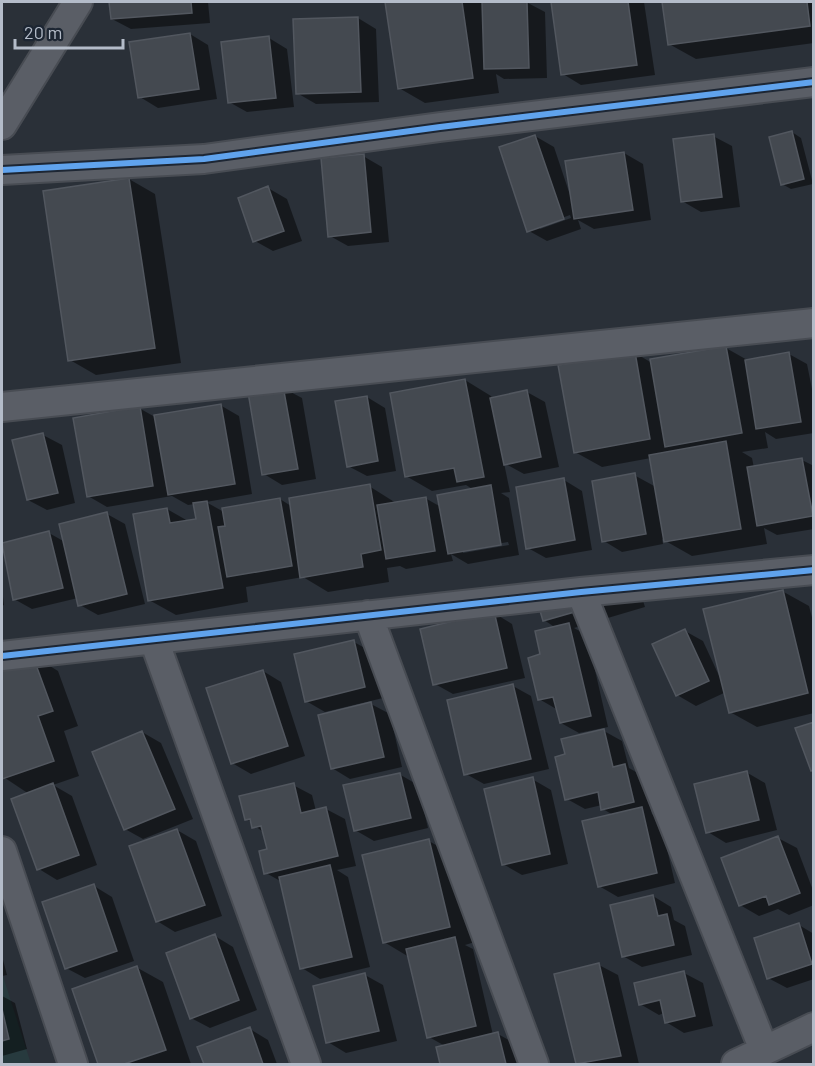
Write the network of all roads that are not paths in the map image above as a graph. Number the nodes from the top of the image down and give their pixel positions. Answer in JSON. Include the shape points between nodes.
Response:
{"nodes":[{"id":1,"x":78,"y":2,"type":"edge"},
{"id":2,"x":813,"y":82,"type":"edge"},
{"id":3,"x":2,"y":125,"type":"edge"},
{"id":4,"x":2,"y":170,"type":"edge"},
{"id":5,"x":813,"y":323,"type":"edge"},
{"id":6,"x":2,"y":407,"type":"edge"},
{"id":7,"x":813,"y":570,"type":"edge"},
{"id":8,"x":580,"y":592,"type":"junction"},
{"id":9,"x":368,"y":615,"type":"junction"},
{"id":10,"x":154,"y":640,"type":"junction"},
{"id":11,"x":2,"y":656,"type":"edge"},
{"id":12,"x":2,"y":851,"type":"edge"},
{"id":13,"x":813,"y":1027,"type":"edge"},
{"id":14,"x":764,"y":1050,"type":"junction"},
{"id":15,"x":73,"y":1065,"type":"edge"},
{"id":16,"x":306,"y":1065,"type":"edge"},
{"id":17,"x":534,"y":1065,"type":"edge"},
{"id":18,"x":736,"y":1065,"type":"edge"}],
"edges":[{"from":1,"to":3,"type":"street"},
{"from":2,"to":4,"type":"street","via":[[204,159]]},
{"from":5,"to":6,"type":"street"},
{"from":7,"to":8,"type":"street"},
{"from":8,"to":9,"type":"street"},
{"from":8,"to":14,"type":"street"},
{"from":9,"to":10,"type":"street"},
{"from":9,"to":17,"type":"street"},
{"from":10,"to":11,"type":"street"},
{"from":10,"to":16,"type":"street"},
{"from":12,"to":15,"type":"street"},
{"from":13,"to":14,"type":"street"},
{"from":14,"to":18,"type":"street"}]}
